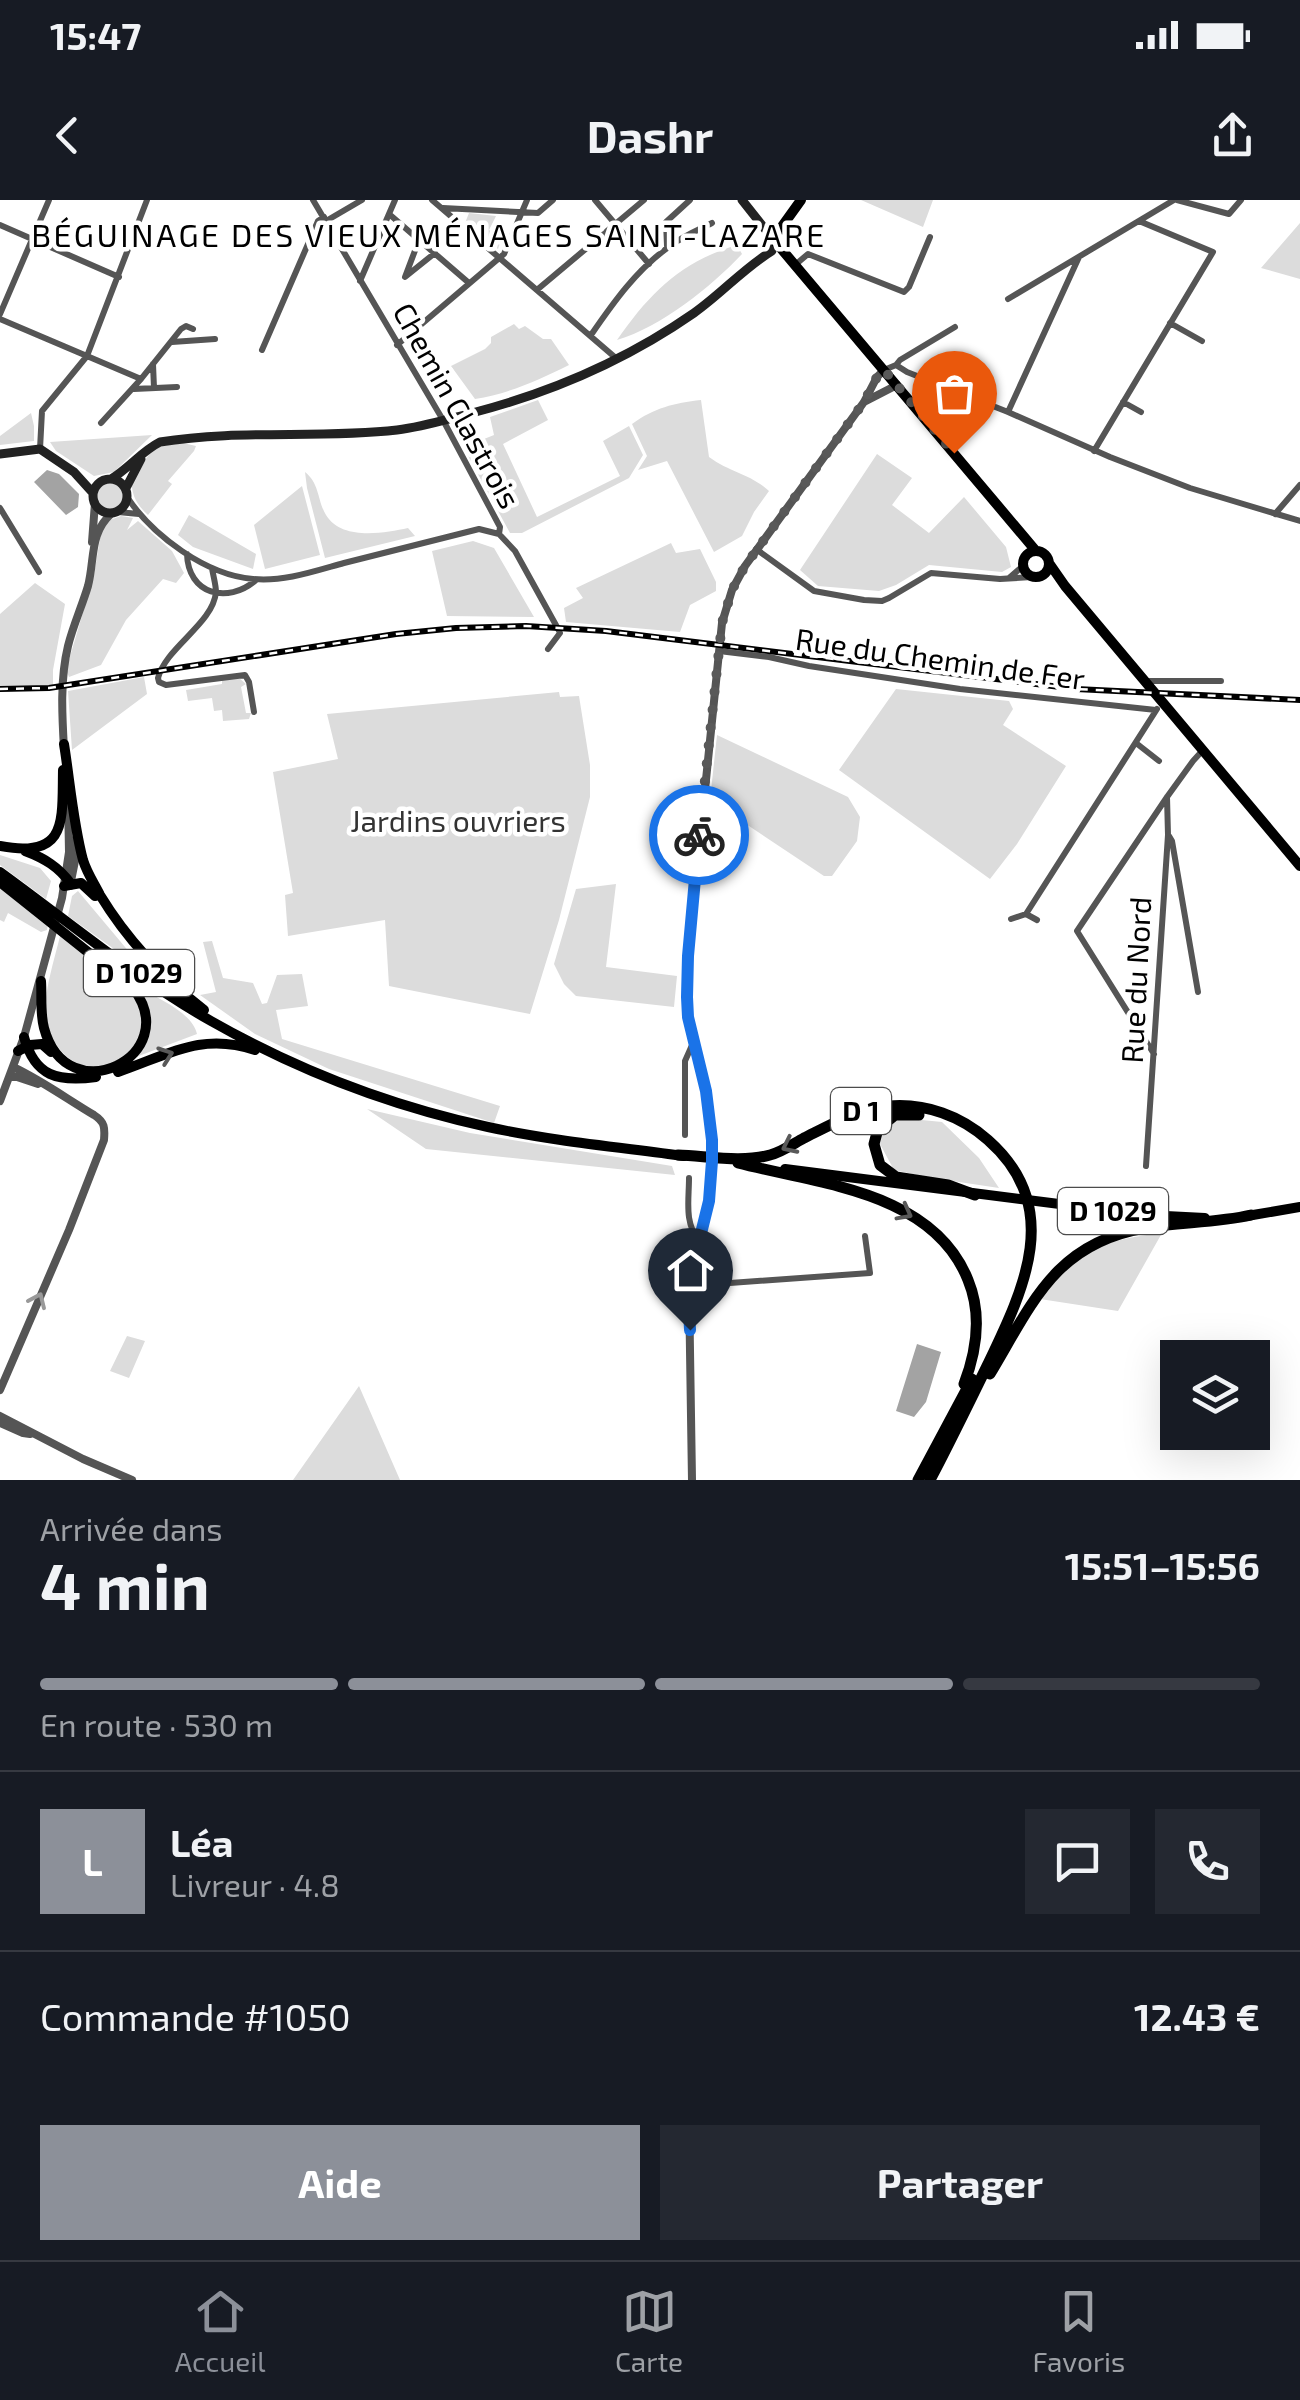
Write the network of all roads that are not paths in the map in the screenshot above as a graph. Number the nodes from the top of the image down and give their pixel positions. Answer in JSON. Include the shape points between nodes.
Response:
{"nodes":[{"id":1,"x":49,"y":200,"type":"edge"},
{"id":2,"x":147,"y":200,"type":"edge"},
{"id":3,"x":313,"y":200,"type":"edge"},
{"id":4,"x":362,"y":200,"type":"edge"},
{"id":5,"x":394,"y":200,"type":"edge"},
{"id":6,"x":432,"y":200,"type":"edge"},
{"id":7,"x":527,"y":200,"type":"edge"},
{"id":8,"x":553,"y":200,"type":"edge"},
{"id":9,"x":595,"y":200,"type":"edge"},
{"id":10,"x":644,"y":200,"type":"edge"},
{"id":11,"x":690,"y":200,"type":"edge"},
{"id":12,"x":742,"y":200,"type":"edge"},
{"id":13,"x":801,"y":200,"type":"edge"},
{"id":14,"x":1176,"y":200,"type":"edge"},
{"id":15,"x":1241,"y":200,"type":"edge"},
{"id":16,"x":442,"y":208,"type":"junction"},
{"id":17,"x":389,"y":214,"type":"junction"},
{"id":18,"x":521,"y":214,"type":"junction"},
{"id":19,"x":325,"y":219,"type":"junction"},
{"id":20,"x":1139,"y":221,"type":"junction"},
{"id":21,"x":712,"y":223,"type":"dead end"},
{"id":22,"x":616,"y":224,"type":"junction"},
{"id":23,"x":0,"y":225,"type":"edge"},
{"id":24,"x":930,"y":237,"type":"dead end"},
{"id":25,"x":32,"y":239,"type":"junction"},
{"id":26,"x":774,"y":239,"type":"junction"},
{"id":27,"x":419,"y":240,"type":"junction"},
{"id":28,"x":667,"y":247,"type":"junction"},
{"id":29,"x":435,"y":254,"type":"junction"},
{"id":30,"x":1080,"y":256,"type":"junction"},
{"id":31,"x":500,"y":257,"type":"junction"},
{"id":32,"x":649,"y":264,"type":"junction"},
{"id":33,"x":795,"y":264,"type":"junction"},
{"id":34,"x":119,"y":277,"type":"junction"},
{"id":35,"x":360,"y":280,"type":"junction"},
{"id":36,"x":469,"y":283,"type":"junction"},
{"id":37,"x":538,"y":290,"type":"junction"},
{"id":38,"x":1008,"y":300,"type":"dead end"},
{"id":39,"x":0,"y":316,"type":"edge"},
{"id":40,"x":1170,"y":323,"type":"junction"},
{"id":41,"x":956,"y":327,"type":"dead end"},
{"id":42,"x":194,"y":329,"type":"dead end"},
{"id":43,"x":591,"y":335,"type":"junction"},
{"id":44,"x":215,"y":339,"type":"dead end"},
{"id":45,"x":1202,"y":341,"type":"dead end"},
{"id":46,"x":170,"y":342,"type":"junction"},
{"id":47,"x":397,"y":345,"type":"junction"},
{"id":48,"x":262,"y":350,"type":"dead end"},
{"id":49,"x":88,"y":356,"type":"junction"},
{"id":50,"x":617,"y":359,"type":"junction"},
{"id":51,"x":153,"y":364,"type":"junction"},
{"id":52,"x":896,"y":364,"type":"junction"},
{"id":53,"x":884,"y":370,"type":"junction"},
{"id":54,"x":907,"y":372,"type":"junction"},
{"id":55,"x":141,"y":379,"type":"junction"},
{"id":56,"x":896,"y":385,"type":"junction"},
{"id":57,"x":177,"y":387,"type":"dead end"},
{"id":58,"x":154,"y":388,"type":"junction"},
{"id":59,"x":132,"y":389,"type":"junction"},
{"id":60,"x":864,"y":402,"type":"junction"},
{"id":61,"x":1123,"y":402,"type":"junction"},
{"id":62,"x":1008,"y":412,"type":"junction"},
{"id":63,"x":1140,"y":412,"type":"dead end"},
{"id":64,"x":443,"y":420,"type":"junction"},
{"id":65,"x":101,"y":423,"type":"dead end"},
{"id":66,"x":148,"y":448,"type":"junction"},
{"id":67,"x":40,"y":449,"type":"junction"},
{"id":68,"x":1094,"y":451,"type":"junction"},
{"id":69,"x":0,"y":454,"type":"edge"},
{"id":70,"x":74,"y":472,"type":"junction"},
{"id":71,"x":107,"y":480,"type":"junction"},
{"id":72,"x":1300,"y":485,"type":"edge"},
{"id":73,"x":127,"y":493,"type":"junction"},
{"id":74,"x":94,"y":498,"type":"junction"},
{"id":75,"x":0,"y":508,"type":"edge"},
{"id":76,"x":115,"y":512,"type":"junction"},
{"id":77,"x":138,"y":514,"type":"junction"},
{"id":78,"x":1275,"y":514,"type":"junction"},
{"id":79,"x":1300,"y":522,"type":"edge"},
{"id":80,"x":499,"y":534,"type":"junction"},
{"id":81,"x":756,"y":550,"type":"junction"},
{"id":82,"x":187,"y":552,"type":"junction"},
{"id":83,"x":92,"y":556,"type":"junction"},
{"id":84,"x":1028,"y":557,"type":"junction"},
{"id":85,"x":212,"y":566,"type":"junction"},
{"id":86,"x":1042,"y":571,"type":"junction"},
{"id":87,"x":39,"y":572,"type":"dead end"},
{"id":88,"x":1009,"y":578,"type":"junction"},
{"id":89,"x":256,"y":580,"type":"junction"},
{"id":90,"x":216,"y":593,"type":"junction"},
{"id":91,"x":719,"y":648,"type":"junction"},
{"id":92,"x":548,"y":649,"type":"dead end"},
{"id":93,"x":1145,"y":681,"type":"junction"},
{"id":94,"x":1221,"y":681,"type":"dead end"},
{"id":95,"x":1163,"y":707,"type":"junction"},
{"id":96,"x":254,"y":712,"type":"dead end"},
{"id":97,"x":1136,"y":742,"type":"junction"},
{"id":98,"x":64,"y":744,"type":"junction"},
{"id":99,"x":1204,"y":750,"type":"junction"},
{"id":100,"x":1159,"y":761,"type":"dead end"},
{"id":101,"x":1167,"y":797,"type":"junction"},
{"id":102,"x":1168,"y":835,"type":"junction"},
{"id":103,"x":0,"y":846,"type":"edge"},
{"id":104,"x":19,"y":849,"type":"junction"},
{"id":105,"x":1300,"y":866,"type":"edge"},
{"id":106,"x":0,"y":872,"type":"edge"},
{"id":107,"x":0,"y":882,"type":"edge"},
{"id":108,"x":66,"y":886,"type":"junction"},
{"id":109,"x":1026,"y":914,"type":"junction"},
{"id":110,"x":1010,"y":919,"type":"dead end"},
{"id":111,"x":1037,"y":920,"type":"dead end"},
{"id":112,"x":118,"y":924,"type":"junction"},
{"id":113,"x":41,"y":981,"type":"junction"},
{"id":114,"x":1198,"y":992,"type":"dead end"},
{"id":115,"x":234,"y":1033,"type":"junction"},
{"id":116,"x":693,"y":1044,"type":"junction"},
{"id":117,"x":23,"y":1046,"type":"junction"},
{"id":118,"x":1155,"y":1054,"type":"junction"},
{"id":119,"x":286,"y":1060,"type":"junction"},
{"id":120,"x":72,"y":1066,"type":"junction"},
{"id":121,"x":26,"y":1070,"type":"junction"},
{"id":122,"x":10,"y":1077,"type":"junction"},
{"id":123,"x":46,"y":1087,"type":"junction"},
{"id":124,"x":0,"y":1101,"type":"edge"},
{"id":125,"x":685,"y":1135,"type":"dead end"},
{"id":126,"x":678,"y":1155,"type":"junction"},
{"id":127,"x":738,"y":1163,"type":"junction"},
{"id":128,"x":1146,"y":1166,"type":"dead end"},
{"id":129,"x":689,"y":1178,"type":"dead end"},
{"id":130,"x":1018,"y":1187,"type":"junction"},
{"id":131,"x":975,"y":1194,"type":"junction"},
{"id":132,"x":1300,"y":1208,"type":"edge"},
{"id":133,"x":1026,"y":1214,"type":"junction"},
{"id":134,"x":1252,"y":1215,"type":"junction"},
{"id":135,"x":866,"y":1236,"type":"dead end"},
{"id":136,"x":699,"y":1241,"type":"junction"},
{"id":137,"x":688,"y":1286,"type":"junction"},
{"id":138,"x":0,"y":1390,"type":"edge"},
{"id":139,"x":954,"y":1411,"type":"junction"},
{"id":140,"x":0,"y":1419,"type":"edge"},
{"id":141,"x":953,"y":1436,"type":"junction"},
{"id":142,"x":132,"y":1480,"type":"edge"},
{"id":143,"x":692,"y":1480,"type":"edge"},
{"id":144,"x":918,"y":1480,"type":"edge"},
{"id":145,"x":930,"y":1480,"type":"edge"}],
"edges":[{"from":1,"to":25,"type":"street"},
{"from":2,"to":34,"type":"street"},
{"from":3,"to":19,"type":"street","name":"Chemin Clastrois"},
{"from":4,"to":19,"type":"street"},
{"from":5,"to":17,"type":"street"},
{"from":6,"to":16,"type":"street"},
{"from":7,"to":18,"type":"street"},
{"from":8,"to":18,"type":"street","via":[[538,213]]},
{"from":9,"to":22,"type":"street"},
{"from":10,"to":22,"type":"street"},
{"from":11,"to":28,"type":"street","via":[[666,222]]},
{"from":12,"to":26,"type":"main road"},
{"from":13,"to":26,"type":"main road"},
{"from":14,"to":15,"type":"street","via":[[1229,214]]},
{"from":14,"to":20,"type":"street"},
{"from":16,"to":18,"type":"street"},
{"from":16,"to":31,"type":"street"},
{"from":17,"to":27,"type":"street"},
{"from":17,"to":35,"type":"street"},
{"from":18,"to":31,"type":"street"},
{"from":19,"to":35,"type":"street","name":"Chemin Clastrois"},
{"from":19,"to":48,"type":"street","via":[[318,222]]},
{"from":20,"to":30,"type":"street"},
{"from":20,"to":40,"type":"street","via":[[1213,252]]},
{"from":21,"to":28,"type":"street"},
{"from":22,"to":32,"type":"street"},
{"from":22,"to":37,"type":"street"},
{"from":23,"to":25,"type":"street"},
{"from":24,"to":33,"type":"street","via":[[904,292],[808,254]]},
{"from":25,"to":34,"type":"street"},
{"from":25,"to":39,"type":"street"},
{"from":26,"to":33,"type":"main road"},
{"from":26,"to":50,"type":"main road","via":[[772,251],[711,301]]},
{"from":27,"to":29,"type":"street"},
{"from":27,"to":29,"type":"street","via":[[406,277]]},
{"from":28,"to":32,"type":"street"},
{"from":29,"to":36,"type":"street"},
{"from":30,"to":38,"type":"street"},
{"from":30,"to":62,"type":"street"},
{"from":31,"to":36,"type":"street"},
{"from":31,"to":37,"type":"street"},
{"from":32,"to":43,"type":"street"},
{"from":33,"to":53,"type":"main road"},
{"from":34,"to":49,"type":"street"},
{"from":35,"to":47,"type":"street","name":"Chemin Clastrois"},
{"from":36,"to":47,"type":"street"},
{"from":37,"to":43,"type":"street"},
{"from":39,"to":49,"type":"street"},
{"from":40,"to":45,"type":"street"},
{"from":40,"to":61,"type":"street"},
{"from":41,"to":52,"type":"street"},
{"from":42,"to":46,"type":"street","via":[[186,326]]},
{"from":43,"to":50,"type":"street"},
{"from":44,"to":46,"type":"street"},
{"from":46,"to":51,"type":"street"},
{"from":47,"to":64,"type":"street","name":"Chemin Clastrois"},
{"from":49,"to":55,"type":"street"},
{"from":49,"to":67,"type":"street","via":[[42,411]]},
{"from":50,"to":64,"type":"main road","via":[[524,399]]},
{"from":51,"to":55,"type":"street"},
{"from":51,"to":58,"type":"street"},
{"from":52,"to":53,"type":"street"},
{"from":52,"to":54,"type":"street"},
{"from":53,"to":56,"type":"main road"},
{"from":53,"to":60,"type":"street"},
{"from":54,"to":56,"type":"street"},
{"from":54,"to":62,"type":"street"},
{"from":55,"to":59,"type":"street"},
{"from":56,"to":60,"type":"street"},
{"from":56,"to":84,"type":"main road","via":[[1011,521]]},
{"from":57,"to":58,"type":"street"},
{"from":58,"to":59,"type":"street"},
{"from":59,"to":65,"type":"street"},
{"from":60,"to":81,"type":"street"},
{"from":61,"to":63,"type":"street"},
{"from":61,"to":68,"type":"street"},
{"from":62,"to":68,"type":"street"},
{"from":64,"to":66,"type":"main road","via":[[397,430],[175,439]]},
{"from":64,"to":80,"type":"street","name":"Chemin Clastrois"},
{"from":66,"to":71,"type":"main road"},
{"from":66,"to":73,"type":"main road"},
{"from":67,"to":69,"type":"main road"},
{"from":67,"to":70,"type":"main road"},
{"from":68,"to":78,"type":"street"},
{"from":70,"to":71,"type":"main road"},
{"from":70,"to":74,"type":"main road"},
{"from":71,"to":73,"type":"main road","via":[[117,480]]},
{"from":71,"to":74,"type":"main road"},
{"from":72,"to":78,"type":"street"},
{"from":73,"to":76,"type":"main road"},
{"from":73,"to":77,"type":"street"},
{"from":74,"to":76,"type":"main road","via":[[102,511]]},
{"from":74,"to":83,"type":"street"},
{"from":75,"to":87,"type":"street"},
{"from":76,"to":77,"type":"street"},
{"from":76,"to":83,"type":"street","via":[[100,524]]},
{"from":77,"to":82,"type":"street"},
{"from":78,"to":79,"type":"street"},
{"from":80,"to":89,"type":"street","via":[[479,529]]},
{"from":80,"to":92,"type":"street","name":"Chemin Clastrois","via":[[560,633]]},
{"from":81,"to":88,"type":"street","via":[[814,591],[864,600],[889,598],[931,573]]},
{"from":81,"to":91,"type":"street","via":[[732,590]]},
{"from":82,"to":85,"type":"street"},
{"from":82,"to":90,"type":"street","via":[[196,582]]},
{"from":83,"to":98,"type":"street","via":[[68,648]]},
{"from":84,"to":86,"type":"main road","via":[[1026,574]]},
{"from":84,"to":86,"type":"main road","via":[[1044,553]]},
{"from":84,"to":88,"type":"street"},
{"from":85,"to":89,"type":"street"},
{"from":85,"to":90,"type":"street"},
{"from":86,"to":88,"type":"street"},
{"from":86,"to":93,"type":"main road","via":[[1065,586]]},
{"from":89,"to":90,"type":"street","via":[[246,589]]},
{"from":90,"to":96,"type":"street","via":[[160,671],[159,682],[245,675]]},
{"from":91,"to":95,"type":"street","name":"Rue du Chemin de Fer","via":[[960,689]]},
{"from":91,"to":116,"type":"street","via":[[688,956]]},
{"from":93,"to":94,"type":"street"},
{"from":93,"to":95,"type":"main road"},
{"from":95,"to":97,"type":"street"},
{"from":95,"to":99,"type":"main road"},
{"from":97,"to":100,"type":"street"},
{"from":97,"to":109,"type":"street"},
{"from":98,"to":104,"type":"main road","via":[[58,830],[41,847]]},
{"from":98,"to":108,"type":"street"},
{"from":98,"to":112,"type":"main road","via":[[84,862]]},
{"from":99,"to":101,"type":"street"},
{"from":99,"to":105,"type":"main road"},
{"from":101,"to":102,"type":"street","name":"Rue du Nord"},
{"from":101,"to":118,"type":"street","via":[[1077,931]]},
{"from":102,"to":114,"type":"street"},
{"from":102,"to":118,"type":"street","name":"Rue du Nord"},
{"from":103,"to":104,"type":"main road"},
{"from":104,"to":108,"type":"main road","via":[[45,860]]},
{"from":106,"to":115,"type":"main road","number":"D 1029","via":[[180,1002]]},
{"from":107,"to":120,"type":"main road","via":[[133,988],[143,1006],[144,1037],[126,1062],[98,1072]]},
{"from":108,"to":112,"type":"main road","via":[[84,884]]},
{"from":108,"to":113,"type":"street"},
{"from":109,"to":110,"type":"street"},
{"from":109,"to":111,"type":"street"},
{"from":112,"to":115,"type":"main road","via":[[176,988]]},
{"from":113,"to":117,"type":"street"},
{"from":113,"to":120,"type":"main road","via":[[43,1026]]},
{"from":115,"to":119,"type":"main road","number":"D 1029"},
{"from":116,"to":125,"type":"street","via":[[685,1061]]},
{"from":116,"to":136,"type":"street","via":[[712,1140]]},
{"from":117,"to":120,"type":"main road","via":[[42,1044]]},
{"from":117,"to":121,"type":"main road"},
{"from":117,"to":121,"type":"street"},
{"from":118,"to":128,"type":"street","name":"Rue du Nord"},
{"from":121,"to":119,"type":"main road","one_way":true,"via":[[96,1077],[221,1042]]},
{"from":119,"to":126,"type":"main road","number":"D 1029","via":[[450,1118]]},
{"from":121,"to":122,"type":"street"},
{"from":121,"to":123,"type":"street"},
{"from":122,"to":123,"type":"street"},
{"from":122,"to":124,"type":"street"},
{"from":138,"to":123,"type":"street","one_way":true,"via":[[104,1140],[102,1120]]},
{"from":126,"to":127,"type":"main road","number":"D 1029"},
{"from":130,"to":126,"type":"highway","number":"D 1","one_way":true,"via":[[1000,1153],[970,1126],[910,1106],[859,1112],[770,1155]]},
{"from":127,"to":131,"type":"main road","number":"D 1029"},
{"from":127,"to":139,"type":"highway","number":"D 1","one_way":true,"via":[[885,1203],[940,1238],[964,1270],[976,1313],[973,1354]]},
{"from":129,"to":136,"type":"street","via":[[688,1222]]},
{"from":130,"to":131,"type":"highway","number":"D 1","via":[[990,1152],[955,1126],[912,1114],[896,1115],[878,1129],[876,1154],[891,1176]]},
{"from":130,"to":133,"type":"highway","number":"D 1"},
{"from":131,"to":134,"type":"main road","number":"D 1029","via":[[1146,1215]]},
{"from":132,"to":134,"type":"main road","number":"D 1029"},
{"from":133,"to":139,"type":"highway","number":"D 1","via":[[1016,1284]]},
{"from":133,"to":141,"type":"highway","number":"D 1","via":[[1030,1258],[1020,1292]]},
{"from":134,"to":141,"type":"highway","number":"D 1","via":[[1121,1233],[1070,1258],[1038,1295]]},
{"from":135,"to":137,"type":"street","via":[[870,1273]]},
{"from":136,"to":137,"type":"street"},
{"from":137,"to":143,"type":"street"},
{"from":139,"to":144,"type":"highway","number":"D 1"},
{"from":140,"to":142,"type":"street"},
{"from":141,"to":145,"type":"highway","number":"D 1"}]}
